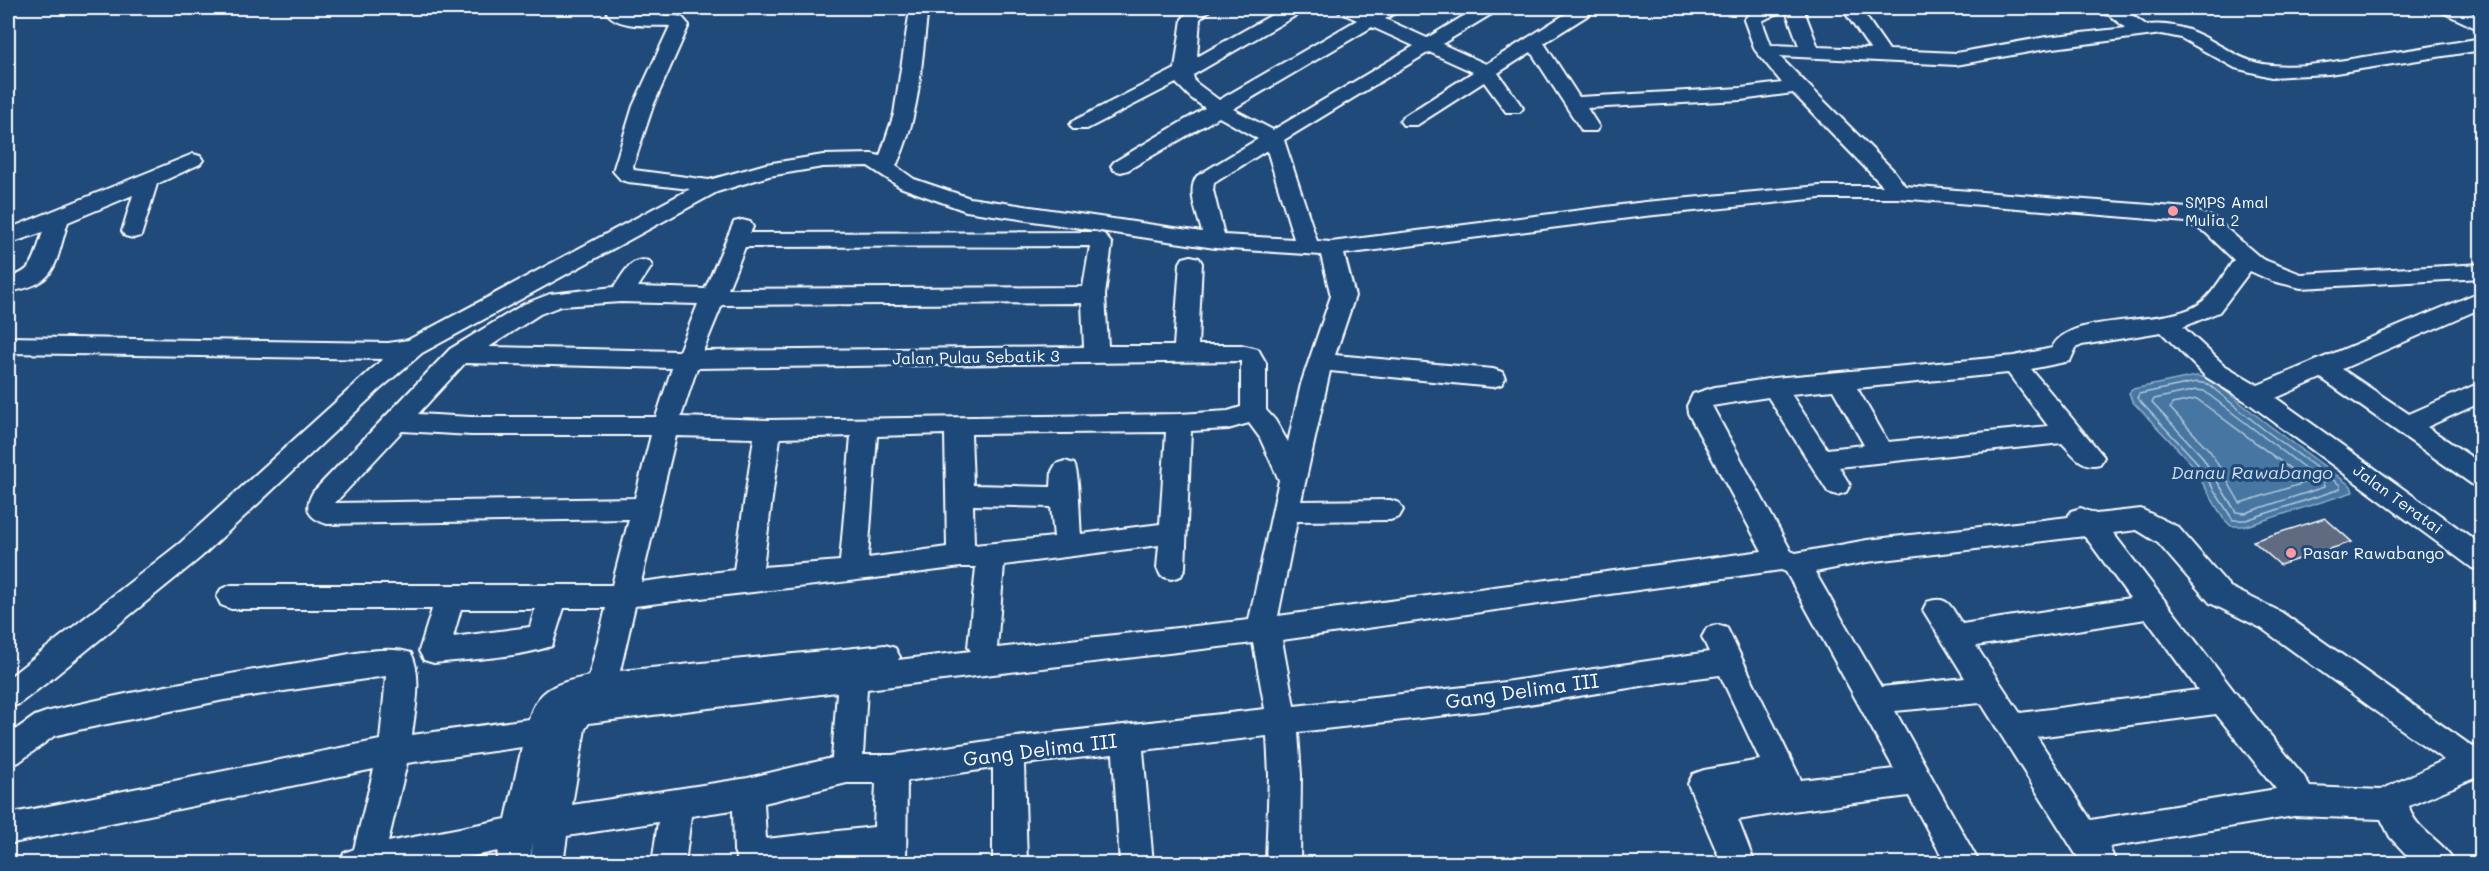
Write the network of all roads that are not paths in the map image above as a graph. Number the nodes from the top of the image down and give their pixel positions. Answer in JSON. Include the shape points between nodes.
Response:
{"nodes":[{"id":1,"x":617,"y":8,"type":"edge"},
{"id":2,"x":922,"y":8,"type":"edge"},
{"id":3,"x":1203,"y":8,"type":"edge"},
{"id":4,"x":1296,"y":8,"type":"edge"},
{"id":5,"x":1345,"y":8,"type":"edge"},
{"id":6,"x":1391,"y":8,"type":"edge"},
{"id":7,"x":1490,"y":8,"type":"edge"},
{"id":8,"x":1587,"y":8,"type":"edge"},
{"id":9,"x":1774,"y":8,"type":"edge"},
{"id":10,"x":1794,"y":8,"type":"edge"},
{"id":11,"x":1851,"y":8,"type":"edge"},
{"id":12,"x":2113,"y":8,"type":"edge"},
{"id":13,"x":2448,"y":8,"type":"edge"},
{"id":14,"x":1370,"y":20,"type":"junction"},
{"id":15,"x":2481,"y":26,"type":"edge"},
{"id":16,"x":2142,"y":31,"type":"junction"},
{"id":17,"x":1534,"y":42,"type":"junction"},
{"id":18,"x":2481,"y":44,"type":"edge"},
{"id":19,"x":1428,"y":45,"type":"junction"},
{"id":20,"x":1764,"y":50,"type":"junction"},
{"id":21,"x":1810,"y":51,"type":"junction"},
{"id":22,"x":1884,"y":56,"type":"junction"},
{"id":23,"x":1486,"y":71,"type":"junction"},
{"id":24,"x":1182,"y":73,"type":"junction"},
{"id":25,"x":1797,"y":87,"type":"junction"},
{"id":26,"x":1574,"y":103,"type":"junction"},
{"id":27,"x":1219,"y":108,"type":"junction"},
{"id":28,"x":1513,"y":108,"type":"dead end"},
{"id":29,"x":1410,"y":121,"type":"dead end"},
{"id":30,"x":1080,"y":125,"type":"dead end"},
{"id":31,"x":1589,"y":127,"type":"dead end"},
{"id":32,"x":1274,"y":139,"type":"junction"},
{"id":33,"x":193,"y":160,"type":"dead end"},
{"id":34,"x":1121,"y":166,"type":"dead end"},
{"id":35,"x":885,"y":167,"type":"junction"},
{"id":36,"x":148,"y":180,"type":"junction"},
{"id":37,"x":710,"y":187,"type":"junction"},
{"id":38,"x":1898,"y":192,"type":"junction"},
{"id":39,"x":58,"y":219,"type":"junction"},
{"id":40,"x":133,"y":231,"type":"dead end"},
{"id":41,"x":8,"y":237,"type":"edge"},
{"id":42,"x":1215,"y":241,"type":"junction"},
{"id":43,"x":1320,"y":249,"type":"junction"},
{"id":44,"x":2247,"y":259,"type":"junction"},
{"id":45,"x":1191,"y":263,"type":"dead end"},
{"id":46,"x":641,"y":266,"type":"dead end"},
{"id":47,"x":2481,"y":271,"type":"edge"},
{"id":48,"x":8,"y":285,"type":"edge"},
{"id":49,"x":621,"y":294,"type":"junction"},
{"id":50,"x":1093,"y":295,"type":"junction"},
{"id":51,"x":712,"y":297,"type":"junction"},
{"id":52,"x":2475,"y":308,"type":"edge"},
{"id":53,"x":2170,"y":323,"type":"junction"},
{"id":54,"x":8,"y":345,"type":"edge"},
{"id":55,"x":414,"y":347,"type":"junction"},
{"id":56,"x":1186,"y":353,"type":"junction"},
{"id":57,"x":459,"y":355,"type":"junction"},
{"id":58,"x":1097,"y":356,"type":"junction"},
{"id":59,"x":687,"y":360,"type":"junction"},
{"id":60,"x":1321,"y":362,"type":"junction"},
{"id":61,"x":2014,"y":364,"type":"junction"},
{"id":62,"x":2323,"y":367,"type":"junction"},
{"id":63,"x":1493,"y":378,"type":"dead end"},
{"id":64,"x":1840,"y":380,"type":"junction"},
{"id":65,"x":1774,"y":387,"type":"junction"},
{"id":66,"x":2481,"y":391,"type":"edge"},
{"id":67,"x":2256,"y":396,"type":"junction"},
{"id":68,"x":1253,"y":413,"type":"junction"},
{"id":69,"x":398,"y":422,"type":"junction"},
{"id":70,"x":1179,"y":423,"type":"junction"},
{"id":71,"x":958,"y":425,"type":"junction"},
{"id":72,"x":666,"y":426,"type":"junction"},
{"id":73,"x":2408,"y":426,"type":"junction"},
{"id":74,"x":865,"y":427,"type":"junction"},
{"id":75,"x":768,"y":429,"type":"junction"},
{"id":76,"x":2068,"y":433,"type":"junction"},
{"id":77,"x":1880,"y":451,"type":"junction"},
{"id":78,"x":2091,"y":457,"type":"dead end"},
{"id":79,"x":1821,"y":459,"type":"junction"},
{"id":80,"x":1065,"y":471,"type":"dead end"},
{"id":81,"x":2481,"y":478,"type":"edge"},
{"id":82,"x":1293,"y":481,"type":"junction"},
{"id":83,"x":1838,"y":485,"type":"dead end"},
{"id":84,"x":960,"y":495,"type":"junction"},
{"id":85,"x":1064,"y":497,"type":"junction"},
{"id":86,"x":646,"y":508,"type":"junction"},
{"id":87,"x":1390,"y":510,"type":"dead end"},
{"id":88,"x":1286,"y":511,"type":"junction"},
{"id":89,"x":2091,"y":526,"type":"junction"},
{"id":90,"x":1173,"y":532,"type":"junction"},
{"id":91,"x":1068,"y":546,"type":"junction"},
{"id":92,"x":961,"y":556,"type":"junction"},
{"id":93,"x":991,"y":556,"type":"junction"},
{"id":94,"x":1783,"y":558,"type":"junction"},
{"id":95,"x":2481,"y":560,"type":"edge"},
{"id":96,"x":1172,"y":568,"type":"dead end"},
{"id":97,"x":853,"y":571,"type":"junction"},
{"id":98,"x":747,"y":580,"type":"junction"},
{"id":99,"x":622,"y":596,"type":"junction"},
{"id":100,"x":231,"y":597,"type":"dead end"},
{"id":101,"x":450,"y":598,"type":"junction"},
{"id":102,"x":552,"y":598,"type":"junction"},
{"id":103,"x":2153,"y":606,"type":"junction"},
{"id":104,"x":1936,"y":610,"type":"dead end"},
{"id":105,"x":1264,"y":623,"type":"junction"},
{"id":106,"x":1956,"y":637,"type":"junction"},
{"id":107,"x":983,"y":647,"type":"junction"},
{"id":108,"x":853,"y":678,"type":"junction"},
{"id":109,"x":601,"y":686,"type":"junction"},
{"id":110,"x":1989,"y":690,"type":"junction"},
{"id":111,"x":8,"y":695,"type":"edge"},
{"id":112,"x":2223,"y":700,"type":"junction"},
{"id":113,"x":1874,"y":701,"type":"junction"},
{"id":114,"x":1282,"y":721,"type":"junction"},
{"id":115,"x":2013,"y":727,"type":"junction"},
{"id":116,"x":541,"y":731,"type":"junction"},
{"id":117,"x":1127,"y":740,"type":"junction"},
{"id":118,"x":8,"y":752,"type":"edge"},
{"id":119,"x":394,"y":752,"type":"junction"},
{"id":120,"x":1008,"y":752,"type":"junction"},
{"id":121,"x":2475,"y":762,"type":"edge"},
{"id":122,"x":847,"y":769,"type":"junction"},
{"id":123,"x":892,"y":769,"type":"junction"},
{"id":124,"x":1916,"y":781,"type":"junction"},
{"id":125,"x":1787,"y":783,"type":"junction"},
{"id":126,"x":748,"y":793,"type":"junction"},
{"id":127,"x":2294,"y":801,"type":"junction"},
{"id":128,"x":677,"y":804,"type":"junction"},
{"id":129,"x":2392,"y":805,"type":"junction"},
{"id":130,"x":554,"y":823,"type":"junction"},
{"id":131,"x":8,"y":829,"type":"edge"},
{"id":132,"x":519,"y":832,"type":"junction"},
{"id":133,"x":2085,"y":836,"type":"junction"},
{"id":134,"x":889,"y":852,"type":"edge"},
{"id":135,"x":374,"y":862,"type":"edge"},
{"id":136,"x":512,"y":864,"type":"edge"},
{"id":137,"x":546,"y":864,"type":"edge"},
{"id":138,"x":668,"y":864,"type":"edge"},
{"id":139,"x":1010,"y":864,"type":"edge"},
{"id":140,"x":1137,"y":864,"type":"edge"},
{"id":141,"x":1283,"y":864,"type":"edge"},
{"id":142,"x":1739,"y":864,"type":"edge"},
{"id":143,"x":1964,"y":864,"type":"edge"},
{"id":144,"x":2101,"y":864,"type":"edge"},
{"id":145,"x":2439,"y":864,"type":"edge"}],
"edges":[{"from":1,"to":37,"type":"street","via":[[616,13],[626,18],[676,21],[680,25],[643,106],[623,171],[628,176]]},
{"from":2,"to":35,"type":"street","via":[[904,109],[892,156]]},
{"from":3,"to":24,"type":"street","via":[[1191,19],[1187,62]]},
{"from":4,"to":24,"type":"street"},
{"from":5,"to":14,"type":"street"},
{"from":6,"to":14,"type":"street"},
{"from":7,"to":19,"type":"street"},
{"from":8,"to":17,"type":"street"},
{"from":9,"to":20,"type":"street","via":[[1753,20]]},
{"from":10,"to":21,"type":"street"},
{"from":11,"to":22,"type":"street"},
{"from":12,"to":16,"type":"street"},
{"from":13,"to":15,"type":"street"},
{"from":14,"to":19,"type":"street"},
{"from":14,"to":27,"type":"street"},
{"from":16,"to":18,"type":"street","via":[[2179,32],[2242,64],[2271,70],[2328,68]]},
{"from":16,"to":22,"type":"street","via":[[1956,59]]},
{"from":17,"to":23,"type":"street"},
{"from":17,"to":26,"type":"street"},
{"from":19,"to":23,"type":"street"},
{"from":19,"to":32,"type":"street"},
{"from":20,"to":21,"type":"street"},
{"from":20,"to":25,"type":"street"},
{"from":21,"to":22,"type":"street"},
{"from":23,"to":28,"type":"street"},
{"from":23,"to":29,"type":"street"},
{"from":24,"to":27,"type":"street","via":[[1189,87]]},
{"from":24,"to":30,"type":"street"},
{"from":25,"to":26,"type":"street"},
{"from":25,"to":38,"type":"street","via":[[1874,161]]},
{"from":26,"to":31,"type":"street"},
{"from":27,"to":32,"type":"street"},
{"from":27,"to":34,"type":"street"},
{"from":32,"to":42,"type":"street","via":[[1202,183]]},
{"from":32,"to":43,"type":"street"},
{"from":33,"to":36,"type":"street"},
{"from":35,"to":37,"type":"street","via":[[867,159],[814,162],[766,170]]},
{"from":35,"to":42,"type":"street","via":[[907,183],[966,204]]},
{"from":36,"to":39,"type":"street"},
{"from":36,"to":40,"type":"street"},
{"from":37,"to":55,"type":"street"},
{"from":38,"to":43,"type":"street","via":[[1820,192],[1657,208]]},
{"from":38,"to":44,"type":"street","via":[[2188,215],[2205,221]]},
{"from":39,"to":41,"type":"street"},
{"from":39,"to":48,"type":"street","via":[[40,272],[26,281]]},
{"from":42,"to":43,"type":"street"},
{"from":43,"to":60,"type":"street","via":[[1343,296]]},
{"from":44,"to":47,"type":"street","via":[[2301,281]]},
{"from":44,"to":53,"type":"street","via":[[2207,310]]},
{"from":45,"to":56,"type":"street"},
{"from":46,"to":49,"type":"street"},
{"from":49,"to":51,"type":"street"},
{"from":49,"to":57,"type":"street","via":[[547,302]]},
{"from":50,"to":51,"type":"street"},
{"from":50,"to":51,"type":"street","via":[[1101,244],[1092,238],[740,233]]},
{"from":50,"to":58,"type":"street"},
{"from":51,"to":59,"type":"street"},
{"from":52,"to":62,"type":"street"},
{"from":53,"to":61,"type":"street","via":[[2075,338],[2065,345],[2061,355]]},
{"from":53,"to":67,"type":"street","name":"Jalan Teratai","via":[[2176,336],[2216,371]]},
{"from":54,"to":55,"type":"street","via":[[388,351]]},
{"from":55,"to":111,"type":"street","via":[[109,618]]},
{"from":56,"to":58,"type":"street","name":"Jalan Pulau Sebatik 3"},
{"from":56,"to":68,"type":"street","name":"Jalan Pulau Sebatik 3","via":[[1241,353],[1251,357]]},
{"from":57,"to":59,"type":"street","name":"Jalan Pulau Sebatik 3"},
{"from":57,"to":69,"type":"street"},
{"from":58,"to":59,"type":"street","name":"Jalan Pulau Sebatik 3"},
{"from":59,"to":72,"type":"street"},
{"from":60,"to":63,"type":"street"},
{"from":60,"to":82,"type":"street"},
{"from":61,"to":64,"type":"street"},
{"from":61,"to":76,"type":"street"},
{"from":62,"to":67,"type":"street"},
{"from":62,"to":73,"type":"street"},
{"from":64,"to":65,"type":"street"},
{"from":64,"to":77,"type":"street"},
{"from":65,"to":79,"type":"street"},
{"from":65,"to":94,"type":"street","via":[[1715,396],[1702,400],[1699,406]]},
{"from":66,"to":73,"type":"street"},
{"from":67,"to":95,"type":"street","name":"Jalan Teratai"},
{"from":68,"to":70,"type":"street","via":[[1228,420]]},
{"from":68,"to":82,"type":"street","via":[[1270,430]]},
{"from":69,"to":72,"type":"street"},
{"from":69,"to":86,"type":"street","via":[[322,499],[320,510],[327,514]]},
{"from":70,"to":71,"type":"street"},
{"from":70,"to":90,"type":"street"},
{"from":71,"to":74,"type":"street"},
{"from":71,"to":84,"type":"street"},
{"from":72,"to":75,"type":"street"},
{"from":72,"to":86,"type":"street"},
{"from":73,"to":81,"type":"street"},
{"from":74,"to":75,"type":"street"},
{"from":74,"to":97,"type":"street"},
{"from":75,"to":98,"type":"street"},
{"from":76,"to":77,"type":"street"},
{"from":76,"to":78,"type":"street"},
{"from":77,"to":79,"type":"street"},
{"from":79,"to":83,"type":"street"},
{"from":80,"to":85,"type":"street"},
{"from":82,"to":88,"type":"street"},
{"from":84,"to":85,"type":"street"},
{"from":84,"to":92,"type":"street"},
{"from":85,"to":91,"type":"street"},
{"from":86,"to":99,"type":"street"},
{"from":87,"to":88,"type":"street"},
{"from":88,"to":105,"type":"street"},
{"from":89,"to":94,"type":"street"},
{"from":89,"to":103,"type":"street"},
{"from":89,"to":121,"type":"street","via":[[2131,519],[2147,521],[2168,535],[2220,594],[2271,620]]},
{"from":90,"to":91,"type":"street"},
{"from":90,"to":96,"type":"street"},
{"from":91,"to":93,"type":"street"},
{"from":92,"to":93,"type":"street"},
{"from":92,"to":97,"type":"street"},
{"from":93,"to":107,"type":"street"},
{"from":94,"to":105,"type":"street","via":[[1500,599]]},
{"from":94,"to":113,"type":"street"},
{"from":97,"to":98,"type":"street"},
{"from":98,"to":99,"type":"street"},
{"from":99,"to":102,"type":"street"},
{"from":99,"to":109,"type":"street"},
{"from":100,"to":101,"type":"street"},
{"from":101,"to":102,"type":"street"},
{"from":101,"to":102,"type":"street","via":[[434,651],[542,637]]},
{"from":103,"to":106,"type":"street"},
{"from":103,"to":112,"type":"street"},
{"from":104,"to":106,"type":"street"},
{"from":105,"to":107,"type":"street"},
{"from":105,"to":108,"type":"street"},
{"from":105,"to":114,"type":"street"},
{"from":106,"to":110,"type":"street"},
{"from":107,"to":109,"type":"street"},
{"from":108,"to":122,"type":"street"},
{"from":108,"to":130,"type":"street","via":[[598,707],[579,713],[570,725]]},
{"from":109,"to":116,"type":"street","via":[[561,696],[545,715]]},
{"from":110,"to":113,"type":"street"},
{"from":110,"to":115,"type":"street"},
{"from":112,"to":115,"type":"street"},
{"from":112,"to":127,"type":"street","via":[[2292,785],[2296,792]]},
{"from":113,"to":124,"type":"street"},
{"from":114,"to":117,"type":"street","name":"Gang Delima III"},
{"from":114,"to":125,"type":"street","name":"Gang Delima III","via":[[1491,698],[1673,668],[1723,650]]},
{"from":114,"to":141,"type":"street"},
{"from":115,"to":133,"type":"street"},
{"from":116,"to":119,"type":"street"},
{"from":116,"to":132,"type":"street"},
{"from":117,"to":120,"type":"street","name":"Gang Delima III"},
{"from":117,"to":140,"type":"street"},
{"from":118,"to":119,"type":"street","via":[[46,725],[78,717],[224,687],[402,662],[403,692]]},
{"from":119,"to":131,"type":"street"},
{"from":119,"to":135,"type":"street"},
{"from":120,"to":123,"type":"street","name":"Gang Delima III"},
{"from":120,"to":139,"type":"street"},
{"from":121,"to":129,"type":"street","via":[[2393,798]]},
{"from":122,"to":123,"type":"street","name":"Gang Delima III"},
{"from":122,"to":126,"type":"street","name":"Gang Delima III"},
{"from":123,"to":134,"type":"street"},
{"from":124,"to":125,"type":"street"},
{"from":124,"to":143,"type":"street"},
{"from":125,"to":142,"type":"street","via":[[1704,784]]},
{"from":126,"to":128,"type":"street","name":"Gang Delima III"},
{"from":126,"to":134,"type":"street","via":[[752,856]]},
{"from":127,"to":129,"type":"street"},
{"from":127,"to":133,"type":"street"},
{"from":128,"to":130,"type":"street","name":"Gang Delima III"},
{"from":128,"to":138,"type":"street"},
{"from":129,"to":145,"type":"street","via":[[2403,828]]},
{"from":130,"to":132,"type":"street","name":"Gang Delima III"},
{"from":130,"to":137,"type":"street"},
{"from":132,"to":135,"type":"street","name":"Gang Delima III"},
{"from":132,"to":136,"type":"street"},
{"from":133,"to":144,"type":"street"}]}
